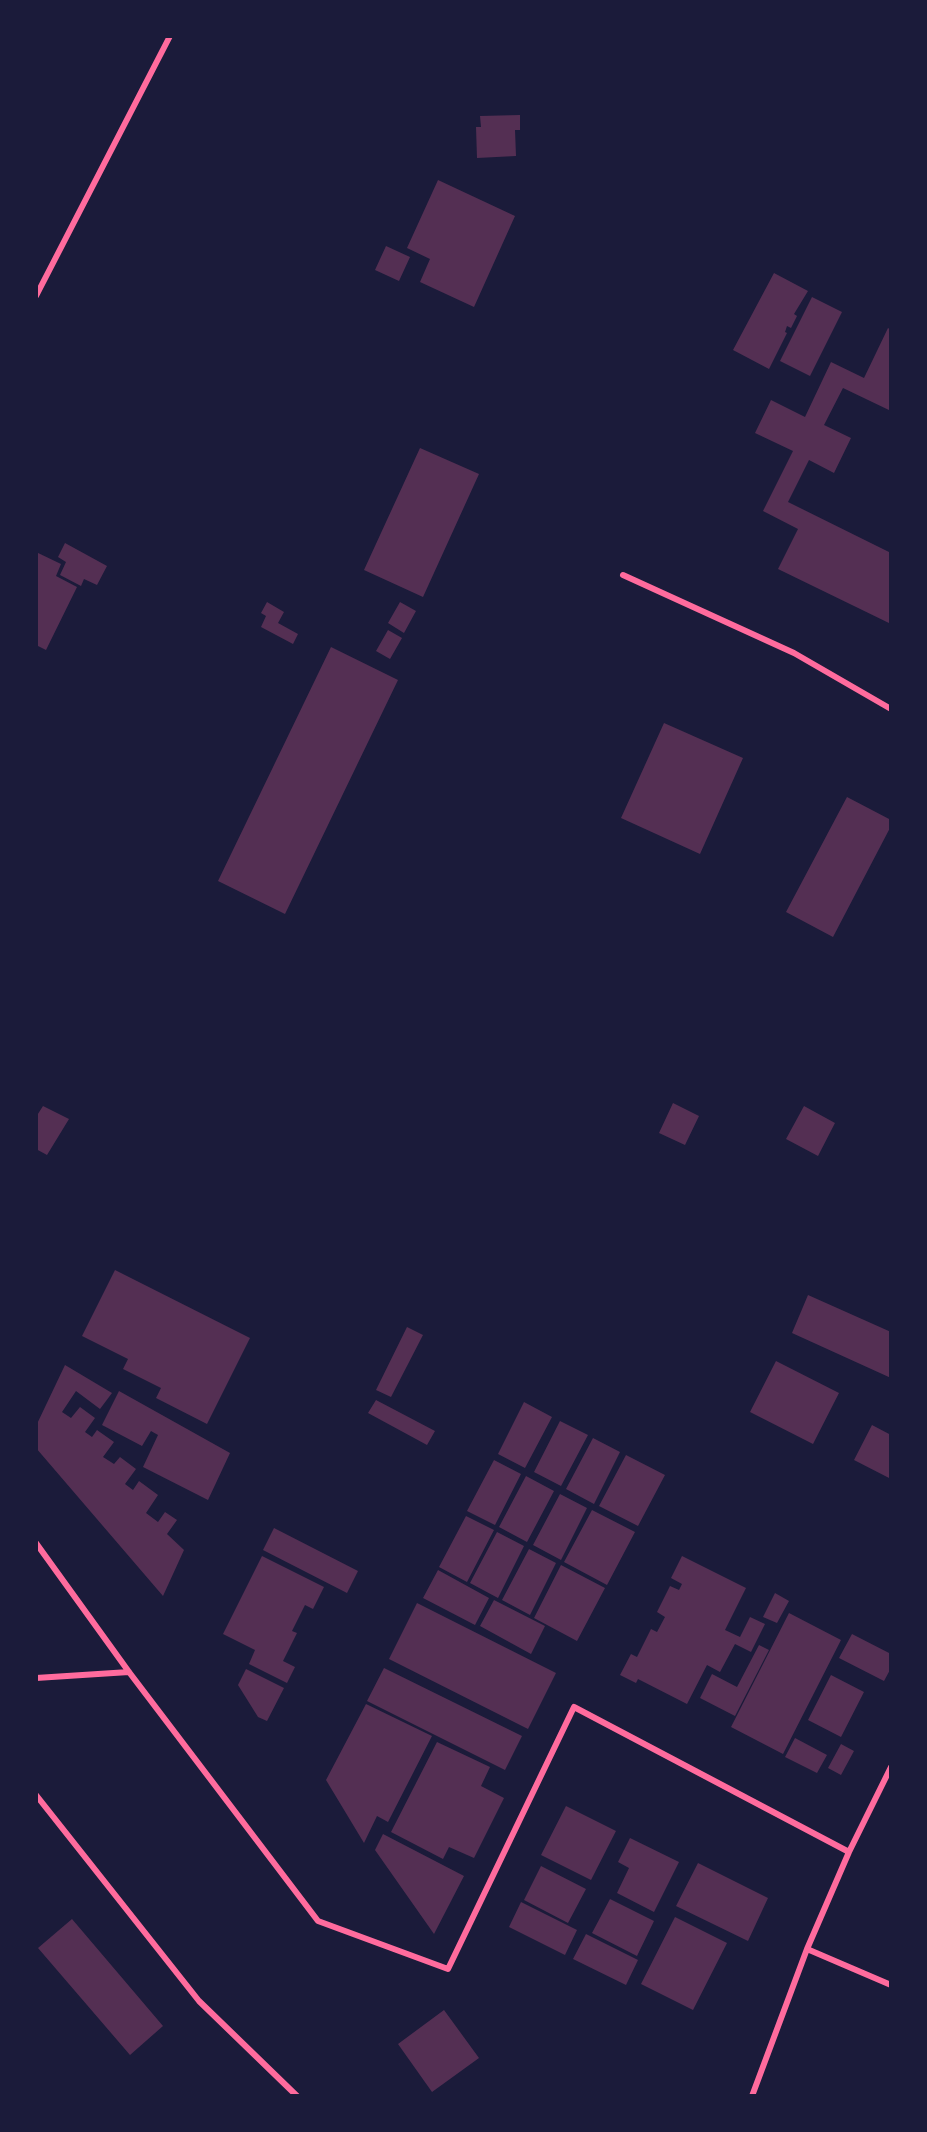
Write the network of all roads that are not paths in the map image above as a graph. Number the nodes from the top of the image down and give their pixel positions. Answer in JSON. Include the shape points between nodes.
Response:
{"nodes":[{"id":1,"x":170,"y":36,"type":"edge"},
{"id":2,"x":36,"y":296,"type":"edge"},
{"id":3,"x":623,"y":575,"type":"dead end"},
{"id":4,"x":891,"y":709,"type":"edge"},
{"id":5,"x":36,"y":1543,"type":"edge"},
{"id":6,"x":129,"y":1672,"type":"junction"},
{"id":7,"x":36,"y":1678,"type":"edge"},
{"id":8,"x":891,"y":1767,"type":"edge"},
{"id":9,"x":36,"y":1795,"type":"edge"},
{"id":10,"x":849,"y":1852,"type":"junction"},
{"id":11,"x":807,"y":1950,"type":"junction"},
{"id":12,"x":891,"y":1985,"type":"edge"},
{"id":13,"x":297,"y":2096,"type":"edge"},
{"id":14,"x":752,"y":2096,"type":"edge"}],
"edges":[{"from":1,"to":2,"type":"street"},
{"from":3,"to":4,"type":"street","via":[[794,653]]},
{"from":5,"to":6,"type":"street"},
{"from":6,"to":7,"type":"street"},
{"from":6,"to":10,"type":"street","via":[[318,1921],[448,1969],[574,1707]]},
{"from":8,"to":10,"type":"street"},
{"from":9,"to":13,"type":"street","via":[[199,2001]]},
{"from":10,"to":11,"type":"street"},
{"from":11,"to":12,"type":"street"},
{"from":11,"to":14,"type":"street"}]}
